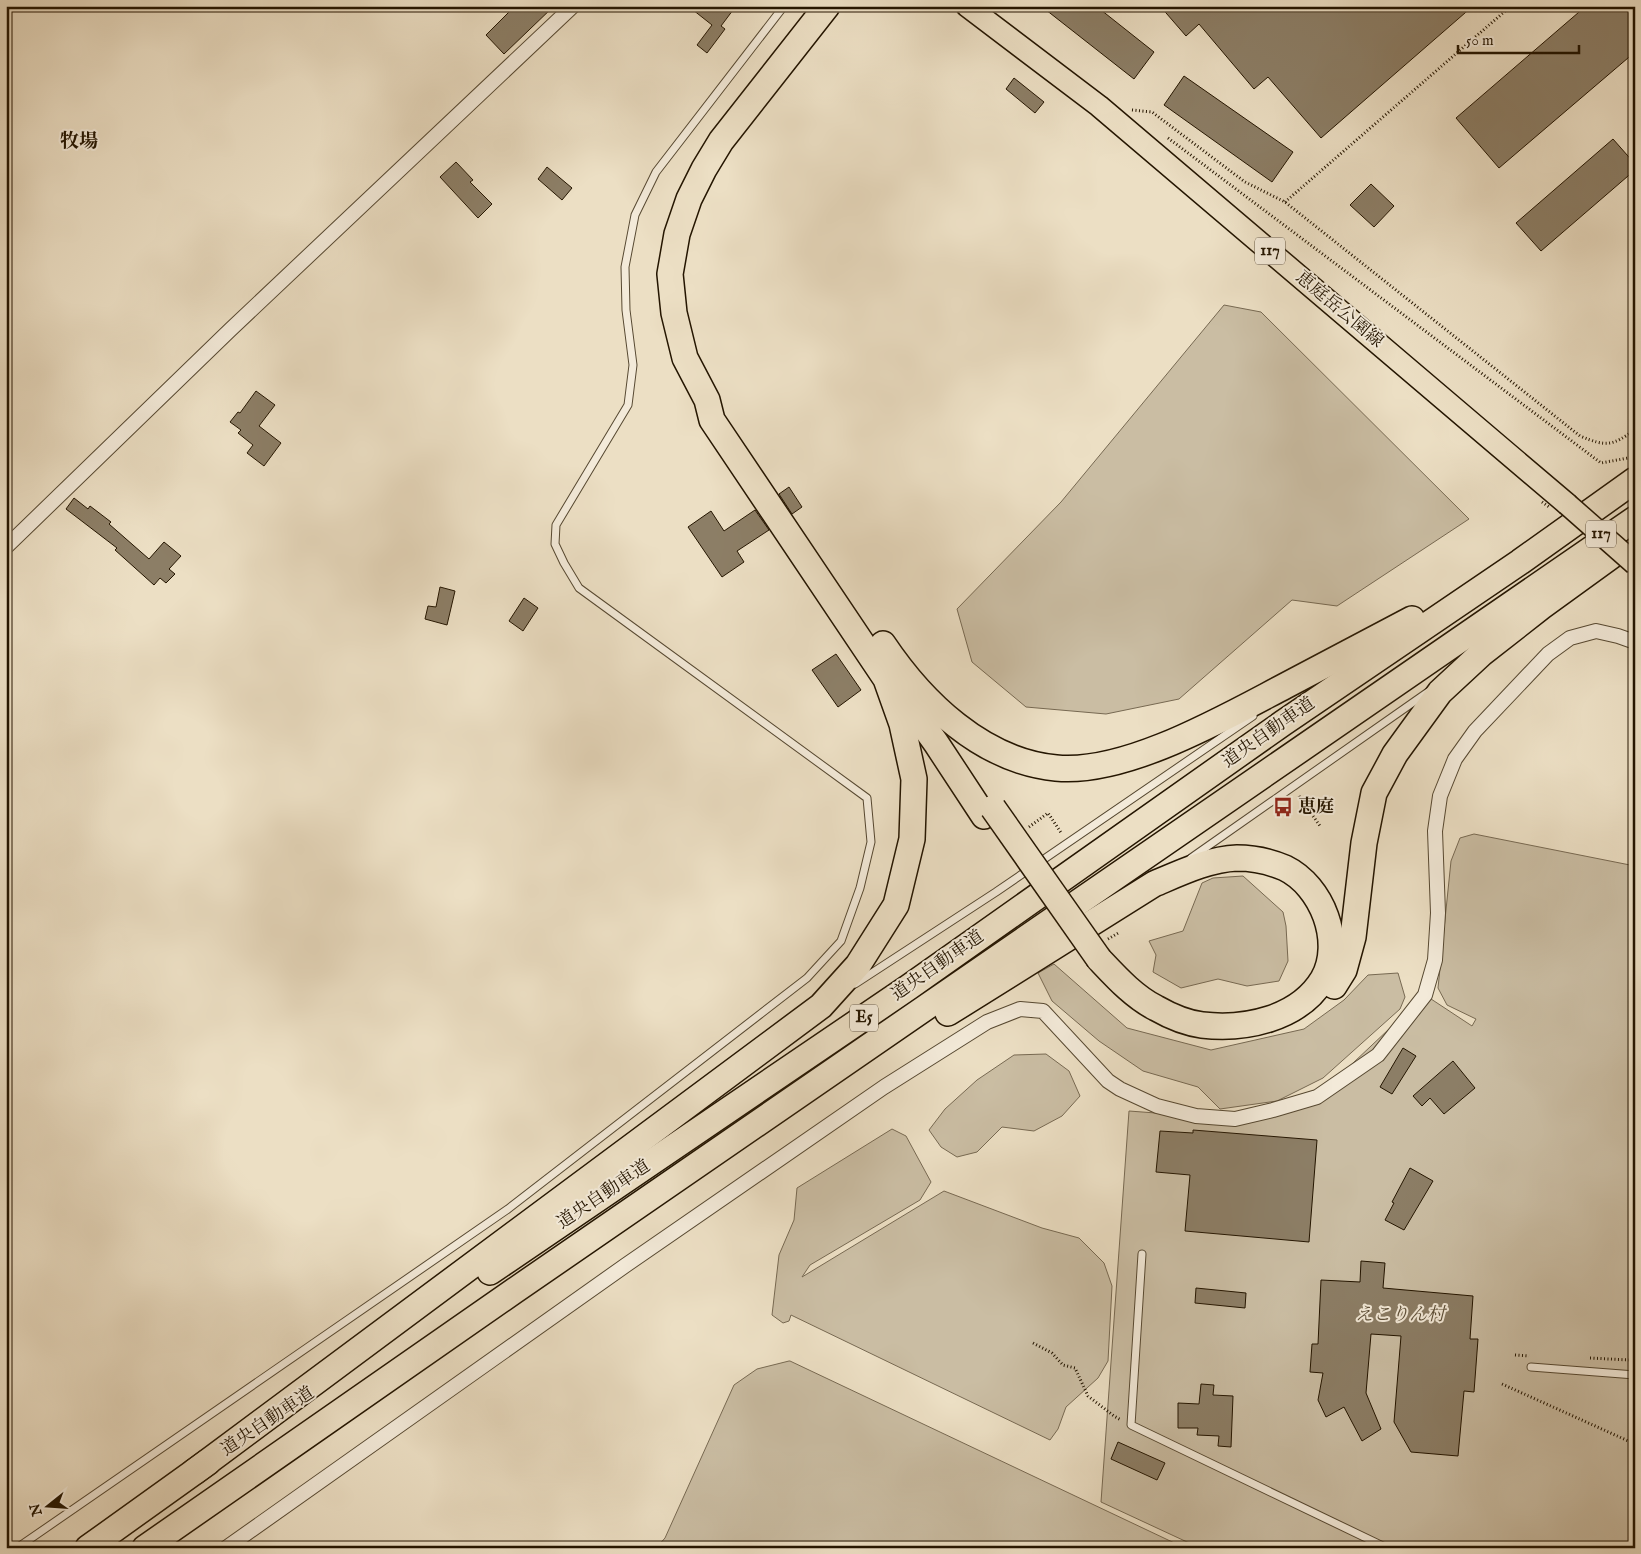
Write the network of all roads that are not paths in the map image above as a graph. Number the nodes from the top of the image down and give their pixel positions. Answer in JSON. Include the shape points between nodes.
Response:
{"nodes":[{"id":1,"x":573,"y":6,"type":"edge"},
{"id":2,"x":784,"y":6,"type":"edge"},
{"id":3,"x":828,"y":6,"type":"edge"},
{"id":4,"x":967,"y":6,"type":"edge"},
{"id":5,"x":1635,"y":480,"type":"edge"},
{"id":6,"x":1635,"y":519,"type":"edge"},
{"id":7,"x":1635,"y":539,"type":"edge"},
{"id":8,"x":6,"y":547,"type":"edge"},
{"id":9,"x":1520,"y":562,"type":"junction"},
{"id":10,"x":1635,"y":564,"type":"edge"},
{"id":11,"x":1635,"y":642,"type":"edge"},
{"id":12,"x":1481,"y":654,"type":"junction"},
{"id":13,"x":1343,"y":656,"type":"junction"},
{"id":14,"x":894,"y":674,"type":"junction"},
{"id":15,"x":1278,"y":699,"type":"dead end"},
{"id":16,"x":1262,"y":710,"type":"dead end"},
{"id":17,"x":1154,"y":884,"type":"junction"},
{"id":18,"x":1096,"y":956,"type":"junction"},
{"id":19,"x":822,"y":1006,"type":"junction"},
{"id":20,"x":1142,"y":1254,"type":"dead end"},
{"id":21,"x":514,"y":1291,"type":"junction"},
{"id":22,"x":1530,"y":1367,"type":"dead end"},
{"id":23,"x":1635,"y":1375,"type":"edge"},
{"id":24,"x":194,"y":1472,"type":"junction"},
{"id":25,"x":16,"y":1548,"type":"edge"},
{"id":26,"x":88,"y":1548,"type":"edge"},
{"id":27,"x":145,"y":1548,"type":"edge"},
{"id":28,"x":226,"y":1548,"type":"edge"},
{"id":29,"x":1386,"y":1548,"type":"edge"}],
"edges":[{"from":1,"to":8,"type":"street"},
{"from":2,"to":25,"type":"lane","via":[[656,172],[635,215],[625,267],[626,310],[633,365],[628,405],[556,525],[555,544],[580,588],[867,798],[871,842],[860,888],[841,941],[807,978],[508,1209]]},
{"from":3,"to":14,"type":"highway","via":[[721,142],[704,169],[677,234],[670,274],[674,313],[685,358],[707,400],[712,420]]},
{"from":4,"to":10,"type":"main road","name":"恵庭岳公園線","number":"117","bridge":true,"via":[[1099,106]]},
{"from":5,"to":9,"type":"highway","name":"道央自動車道","number":"E5"},
{"from":6,"to":21,"type":"highway","name":"道央自動車道","number":"E5"},
{"from":7,"to":12,"type":"highway"},
{"from":9,"to":13,"type":"highway"},
{"from":9,"to":24,"type":"highway","name":"道央自動車道","number":"E5","via":[[1283,723],[770,1083]]},
{"from":11,"to":28,"type":"street","via":[[1596,631],[1570,638],[1548,654],[1475,731],[1455,759],[1440,796],[1435,831],[1438,913],[1435,960],[1425,995],[1378,1055],[1317,1097],[1235,1119],[1196,1116],[1157,1106],[1120,1089],[1043,1011],[1020,1009],[987,1022],[884,1087],[642,1254]]},
{"from":12,"to":17,"type":"lane"},
{"from":12,"to":18,"type":"highway","via":[[1440,692],[1395,754],[1374,793],[1364,843],[1353,938],[1344,970],[1330,994],[1307,1015],[1286,1027],[1242,1039],[1188,1037],[1156,1025],[1120,998]]},
{"from":13,"to":14,"type":"highway","via":[[1225,718],[1151,750],[1089,767],[1057,768],[1027,764],[996,752]]},
{"from":13,"to":15,"type":"lane"},
{"from":14,"to":18,"type":"highway","bridge":true,"via":[[989,812]]},
{"from":14,"to":19,"type":"highway","via":[[914,780],[912,839],[896,905],[858,965]]},
{"from":16,"to":19,"type":"lane","via":[[996,892]]},
{"from":17,"to":18,"type":"highway","via":[[1202,866],[1237,858],[1287,869],[1320,902],[1327,919],[1332,938],[1323,978],[1298,1006],[1276,1017],[1229,1026],[1201,1025],[1154,1008],[1126,987]]},
{"from":17,"to":21,"type":"highway"},
{"from":19,"to":24,"type":"highway"},
{"from":20,"to":29,"type":"lane","via":[[1131,1425]]},
{"from":21,"to":27,"type":"highway","name":"道央自動車道","number":"E5"},
{"from":22,"to":23,"type":"lane"},
{"from":24,"to":26,"type":"highway","name":"道央自動車道","number":"E5"}]}
